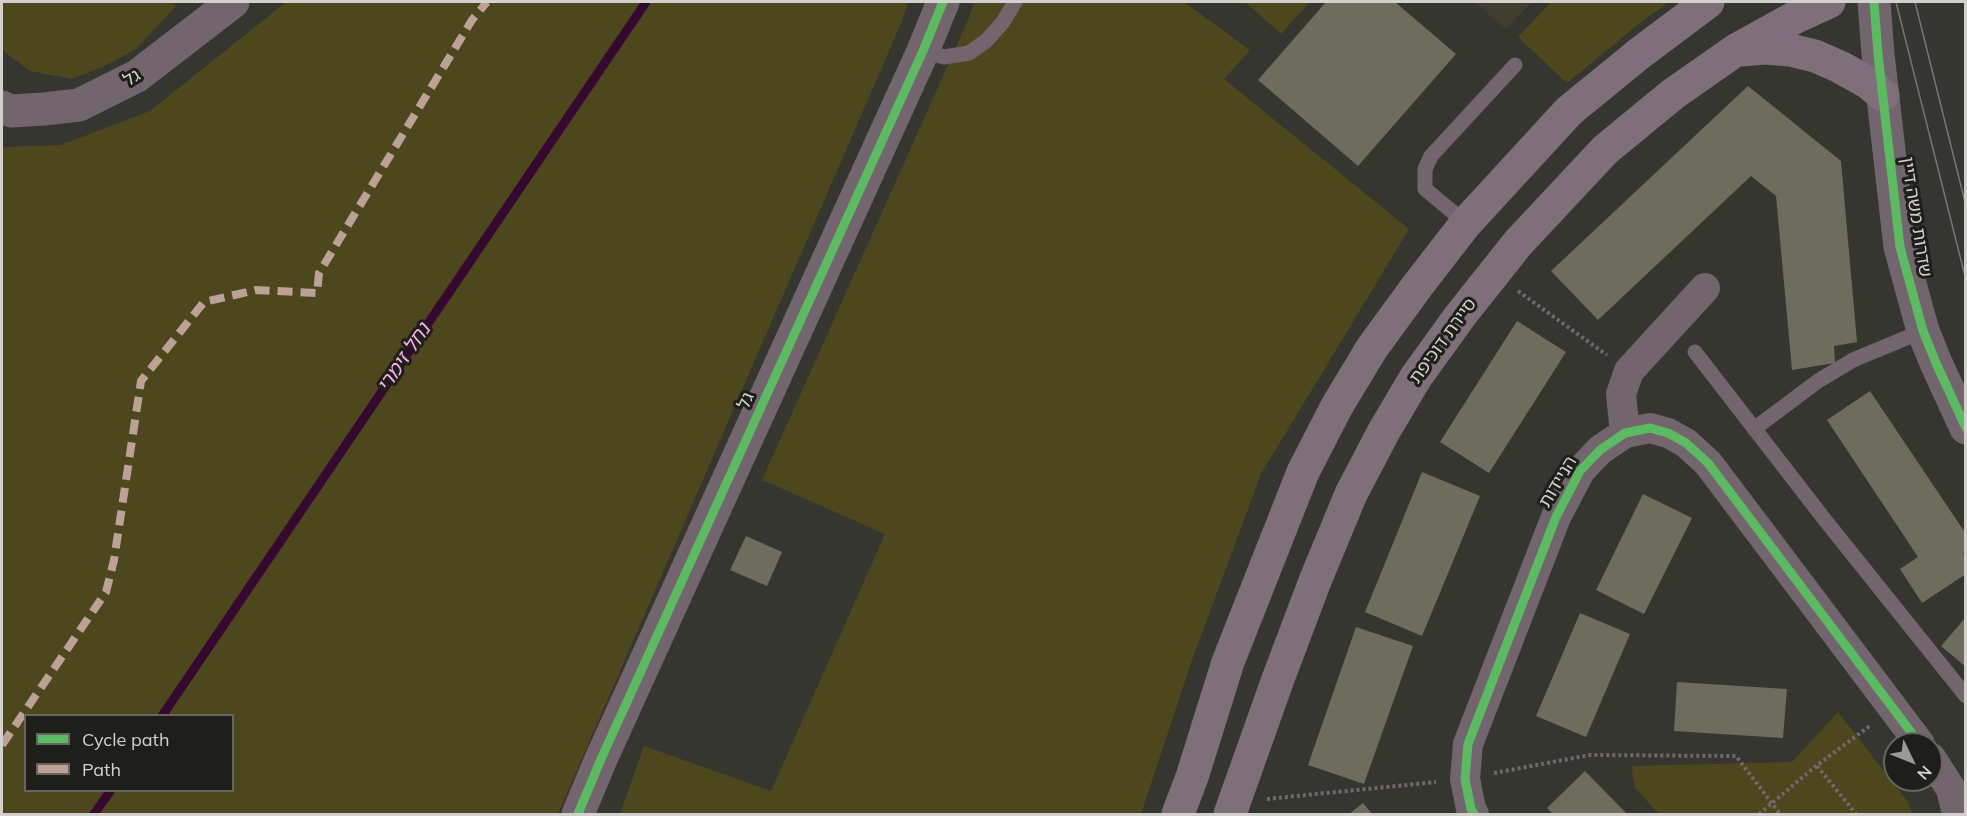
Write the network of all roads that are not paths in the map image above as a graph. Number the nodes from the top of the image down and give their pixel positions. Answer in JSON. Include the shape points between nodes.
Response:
{"nodes":[{"id":1,"x":233,"y":2,"type":"edge"},
{"id":2,"x":943,"y":2,"type":"edge"},
{"id":3,"x":1015,"y":2,"type":"edge"},
{"id":4,"x":1708,"y":2,"type":"edge"},
{"id":5,"x":1829,"y":2,"type":"edge"},
{"id":6,"x":1874,"y":2,"type":"edge"},
{"id":7,"x":1736,"y":50,"type":"junction"},
{"id":8,"x":923,"y":51,"type":"junction"},
{"id":9,"x":1515,"y":66,"type":"dead end"},
{"id":10,"x":1883,"y":95,"type":"junction"},
{"id":11,"x":5,"y":106,"type":"edge"},
{"id":12,"x":1466,"y":224,"type":"junction"},
{"id":13,"x":1704,"y":288,"type":"dead end"},
{"id":14,"x":1923,"y":331,"type":"junction"},
{"id":15,"x":1695,"y":352,"type":"dead end"},
{"id":16,"x":1965,"y":428,"type":"edge"},
{"id":17,"x":1754,"y":429,"type":"junction"},
{"id":18,"x":1625,"y":433,"type":"junction"},
{"id":19,"x":1965,"y":696,"type":"edge"},
{"id":20,"x":1911,"y":732,"type":"edge"},
{"id":21,"x":1943,"y":777,"type":"edge"},
{"id":22,"x":1232,"y":809,"type":"edge"},
{"id":23,"x":578,"y":814,"type":"edge"},
{"id":24,"x":1178,"y":814,"type":"edge"},
{"id":25,"x":1474,"y":814,"type":"edge"},
{"id":26,"x":1957,"y":814,"type":"edge"}],
"edges":[{"from":1,"to":11,"type":"street","name":"גל","via":[[136,76],[79,105],[44,110]]},
{"from":2,"to":8,"type":"street","name":"גל"},
{"from":3,"to":8,"type":"lane","via":[[1004,22],[969,53],[944,57]]},
{"from":4,"to":12,"type":"main road","via":[[1569,111]]},
{"from":5,"to":7,"type":"main road","name":"סיירת דוכיפת"},
{"from":6,"to":10,"type":"street","name":"שדרות משה דיין"},
{"from":7,"to":10,"type":"main road","via":[[1765,48],[1815,56],[1858,77]]},
{"from":7,"to":22,"type":"main road","name":"סיירת דוכיפת","via":[[1673,94],[1605,150],[1518,243],[1416,377],[1351,495],[1315,581]]},
{"from":8,"to":23,"type":"street","name":"גל"},
{"from":9,"to":12,"type":"lane","via":[[1431,156],[1425,169],[1425,189]]},
{"from":10,"to":14,"type":"street","name":"שדרות משה דיין","via":[[1900,247]]},
{"from":12,"to":24,"type":"main road","via":[[1372,348],[1303,472],[1228,662]]},
{"from":13,"to":18,"type":"street","via":[[1629,371],[1621,394]]},
{"from":14,"to":16,"type":"street","name":"שדרות משה דיין"},
{"from":14,"to":17,"type":"lane","via":[[1853,360]]},
{"from":15,"to":17,"type":"lane"},
{"from":17,"to":19,"type":"lane"},
{"from":18,"to":20,"type":"street","name":"הניידות","via":[[1650,428],[1668,433],[1708,463]]},
{"from":18,"to":25,"type":"street","name":"הניידות","via":[[1600,450],[1580,471],[1556,517],[1468,744],[1466,779]]},
{"from":21,"to":26,"type":"street","via":[[1951,789]]}]}
